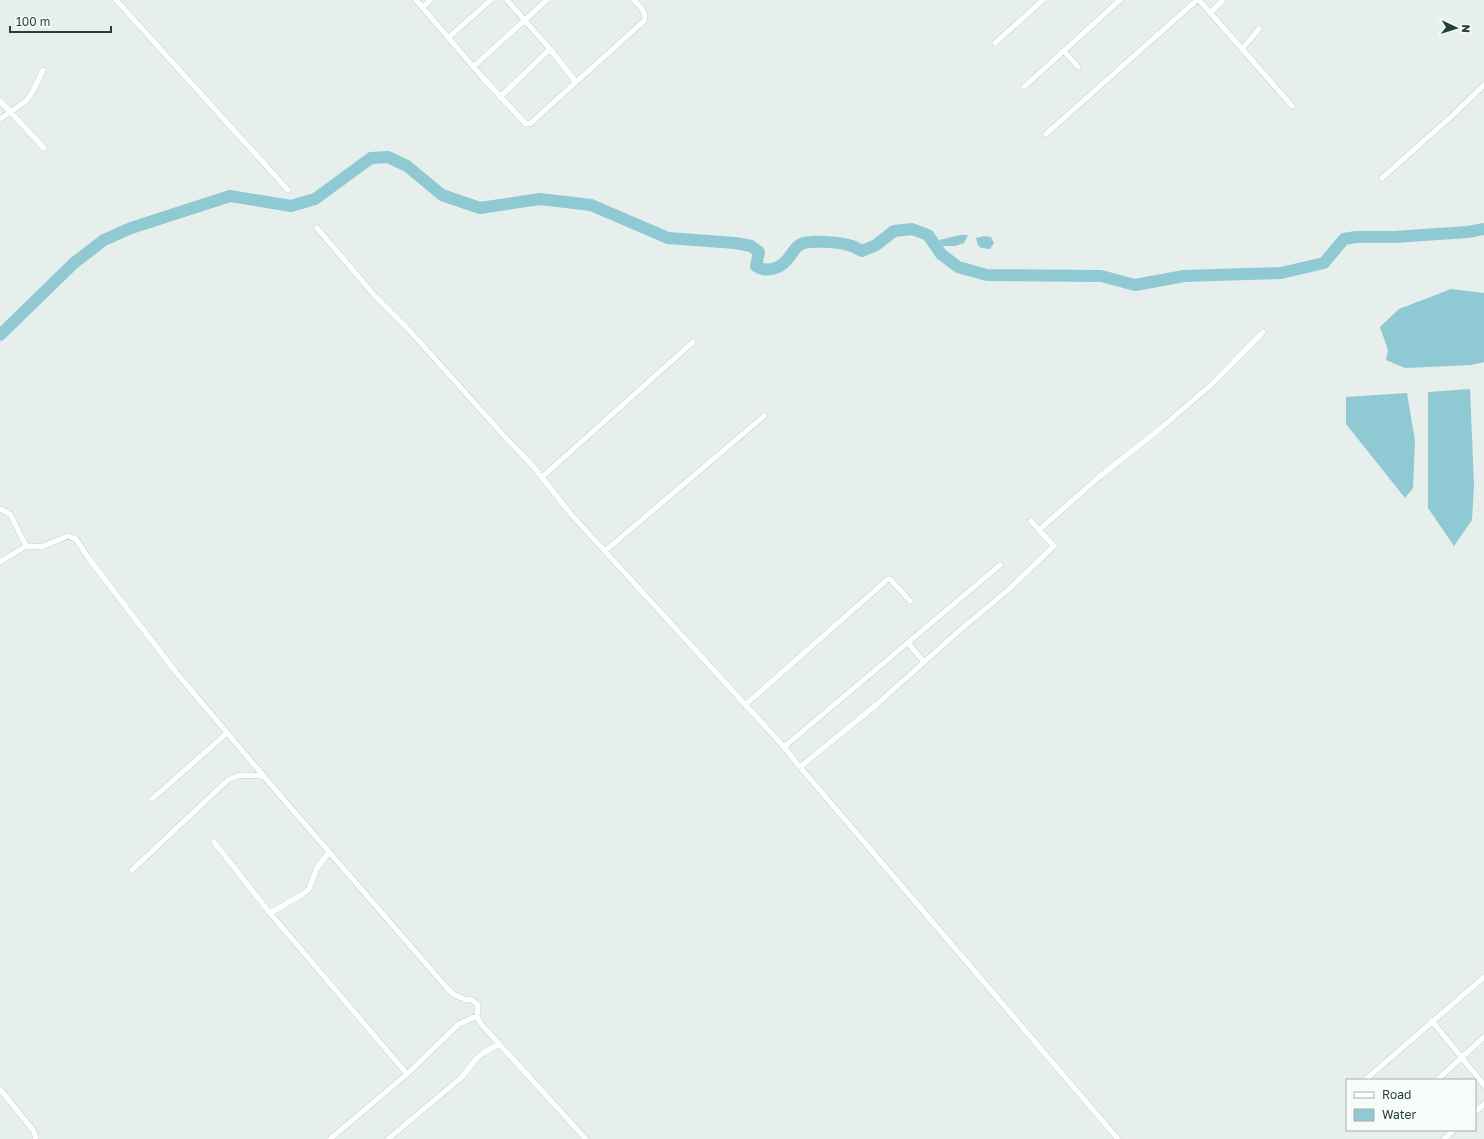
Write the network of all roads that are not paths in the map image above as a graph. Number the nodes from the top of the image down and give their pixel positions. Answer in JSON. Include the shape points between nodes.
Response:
{"nodes":[{"id":1,"x":116,"y":0,"type":"edge"},
{"id":2,"x":416,"y":0,"type":"edge"},
{"id":3,"x":430,"y":0,"type":"edge"},
{"id":4,"x":491,"y":0,"type":"edge"},
{"id":5,"x":507,"y":0,"type":"edge"},
{"id":6,"x":547,"y":0,"type":"edge"},
{"id":7,"x":634,"y":0,"type":"edge"},
{"id":8,"x":1043,"y":0,"type":"edge"},
{"id":9,"x":1120,"y":0,"type":"edge"},
{"id":10,"x":1198,"y":0,"type":"edge"},
{"id":11,"x":1223,"y":0,"type":"edge"},
{"id":12,"x":423,"y":7,"type":"junction"},
{"id":13,"x":1210,"y":13,"type":"junction"},
{"id":14,"x":524,"y":20,"type":"junction"},
{"id":15,"x":1259,"y":29,"type":"dead end"},
{"id":16,"x":449,"y":38,"type":"junction"},
{"id":17,"x":996,"y":43,"type":"dead end"},
{"id":18,"x":1242,"y":49,"type":"junction"},
{"id":19,"x":550,"y":50,"type":"junction"},
{"id":20,"x":1064,"y":51,"type":"junction"},
{"id":21,"x":473,"y":67,"type":"junction"},
{"id":22,"x":1078,"y":67,"type":"dead end"},
{"id":23,"x":43,"y":70,"type":"dead end"},
{"id":24,"x":576,"y":82,"type":"junction"},
{"id":25,"x":1484,"y":85,"type":"edge"},
{"id":26,"x":1024,"y":87,"type":"dead end"},
{"id":27,"x":500,"y":97,"type":"junction"},
{"id":28,"x":0,"y":102,"type":"edge"},
{"id":29,"x":1292,"y":106,"type":"dead end"},
{"id":30,"x":11,"y":112,"type":"junction"},
{"id":31,"x":0,"y":119,"type":"edge"},
{"id":32,"x":1046,"y":134,"type":"dead end"},
{"id":33,"x":44,"y":148,"type":"dead end"},
{"id":34,"x":1382,"y":178,"type":"dead end"},
{"id":35,"x":288,"y":190,"type":"dead end"},
{"id":36,"x":317,"y":228,"type":"dead end"},
{"id":37,"x":1263,"y":332,"type":"dead end"},
{"id":38,"x":693,"y":342,"type":"dead end"},
{"id":39,"x":764,"y":416,"type":"dead end"},
{"id":40,"x":542,"y":477,"type":"junction"},
{"id":41,"x":0,"y":509,"type":"edge"},
{"id":42,"x":1031,"y":521,"type":"dead end"},
{"id":43,"x":1039,"y":530,"type":"junction"},
{"id":44,"x":26,"y":546,"type":"junction"},
{"id":45,"x":605,"y":551,"type":"junction"},
{"id":46,"x":0,"y":562,"type":"edge"},
{"id":47,"x":1000,"y":565,"type":"dead end"},
{"id":48,"x":910,"y":601,"type":"dead end"},
{"id":49,"x":908,"y":644,"type":"junction"},
{"id":50,"x":924,"y":662,"type":"junction"},
{"id":51,"x":745,"y":705,"type":"junction"},
{"id":52,"x":227,"y":732,"type":"junction"},
{"id":53,"x":784,"y":747,"type":"junction"},
{"id":54,"x":800,"y":767,"type":"junction"},
{"id":55,"x":263,"y":776,"type":"junction"},
{"id":56,"x":152,"y":799,"type":"dead end"},
{"id":57,"x":214,"y":842,"type":"dead end"},
{"id":58,"x":329,"y":852,"type":"junction"},
{"id":59,"x":132,"y":870,"type":"dead end"},
{"id":60,"x":270,"y":913,"type":"junction"},
{"id":61,"x":1484,"y":977,"type":"edge"},
{"id":62,"x":477,"y":1016,"type":"junction"},
{"id":63,"x":1432,"y":1021,"type":"junction"},
{"id":64,"x":1484,"y":1037,"type":"edge"},
{"id":65,"x":499,"y":1044,"type":"junction"},
{"id":66,"x":1462,"y":1057,"type":"junction"},
{"id":67,"x":407,"y":1074,"type":"junction"},
{"id":68,"x":1366,"y":1079,"type":"edge"},
{"id":69,"x":1438,"y":1079,"type":"edge"},
{"id":70,"x":1484,"y":1085,"type":"edge"},
{"id":71,"x":0,"y":1089,"type":"edge"},
{"id":72,"x":1484,"y":1104,"type":"edge"},
{"id":73,"x":1476,"y":1111,"type":"edge"},
{"id":74,"x":1453,"y":1131,"type":"edge"},
{"id":75,"x":36,"y":1138,"type":"edge"},
{"id":76,"x":330,"y":1139,"type":"edge"},
{"id":77,"x":388,"y":1139,"type":"edge"},
{"id":78,"x":586,"y":1139,"type":"edge"},
{"id":79,"x":1118,"y":1139,"type":"edge"},
{"id":80,"x":1444,"y":1139,"type":"edge"}],
"edges":[{"from":1,"to":35,"type":"street"},
{"from":2,"to":12,"type":"street"},
{"from":3,"to":12,"type":"street"},
{"from":4,"to":16,"type":"street"},
{"from":5,"to":14,"type":"street"},
{"from":6,"to":14,"type":"street"},
{"from":7,"to":24,"type":"street","via":[[643,11],[644,21]]},
{"from":8,"to":17,"type":"street"},
{"from":9,"to":20,"type":"street"},
{"from":10,"to":13,"type":"street"},
{"from":10,"to":32,"type":"street"},
{"from":11,"to":13,"type":"street"},
{"from":12,"to":16,"type":"street"},
{"from":13,"to":18,"type":"street"},
{"from":14,"to":19,"type":"street"},
{"from":14,"to":21,"type":"street"},
{"from":15,"to":18,"type":"street"},
{"from":16,"to":21,"type":"street"},
{"from":18,"to":29,"type":"street"},
{"from":19,"to":24,"type":"street"},
{"from":19,"to":27,"type":"street"},
{"from":20,"to":22,"type":"street"},
{"from":20,"to":26,"type":"street"},
{"from":21,"to":27,"type":"street"},
{"from":23,"to":30,"type":"street","via":[[26,101]]},
{"from":24,"to":27,"type":"street","via":[[528,124]]},
{"from":25,"to":34,"type":"street"},
{"from":28,"to":30,"type":"street"},
{"from":30,"to":31,"type":"street"},
{"from":30,"to":33,"type":"street"},
{"from":36,"to":40,"type":"street","via":[[375,296]]},
{"from":37,"to":43,"type":"street","via":[[1212,384]]},
{"from":38,"to":40,"type":"street"},
{"from":39,"to":45,"type":"street"},
{"from":40,"to":45,"type":"street","via":[[563,505]]},
{"from":41,"to":44,"type":"street","via":[[10,514]]},
{"from":42,"to":43,"type":"street"},
{"from":43,"to":50,"type":"street","via":[[1054,546],[1008,590]]},
{"from":44,"to":46,"type":"street"},
{"from":44,"to":52,"type":"street","via":[[41,547],[68,536],[76,539],[175,670]]},
{"from":45,"to":51,"type":"street"},
{"from":47,"to":49,"type":"street"},
{"from":48,"to":51,"type":"street","via":[[888,579]]},
{"from":49,"to":50,"type":"street"},
{"from":49,"to":53,"type":"street"},
{"from":50,"to":54,"type":"street"},
{"from":51,"to":53,"type":"street"},
{"from":52,"to":55,"type":"street"},
{"from":52,"to":56,"type":"street"},
{"from":53,"to":54,"type":"street"},
{"from":54,"to":79,"type":"street"},
{"from":55,"to":58,"type":"street"},
{"from":55,"to":59,"type":"street","via":[[240,775],[228,780]]},
{"from":57,"to":60,"type":"street"},
{"from":58,"to":60,"type":"street","via":[[317,868],[309,889]]},
{"from":58,"to":62,"type":"street","via":[[447,988],[453,994],[478,1005]]},
{"from":60,"to":67,"type":"street"},
{"from":61,"to":63,"type":"street"},
{"from":62,"to":65,"type":"street"},
{"from":62,"to":67,"type":"street","via":[[459,1024]]},
{"from":63,"to":66,"type":"street"},
{"from":63,"to":68,"type":"street"},
{"from":64,"to":66,"type":"street"},
{"from":65,"to":77,"type":"street","via":[[480,1056],[462,1077]]},
{"from":65,"to":78,"type":"street"},
{"from":66,"to":69,"type":"street"},
{"from":66,"to":70,"type":"street"},
{"from":67,"to":76,"type":"street"},
{"from":71,"to":75,"type":"street","via":[[33,1130]]},
{"from":72,"to":73,"type":"street"},
{"from":74,"to":80,"type":"street"}]}
